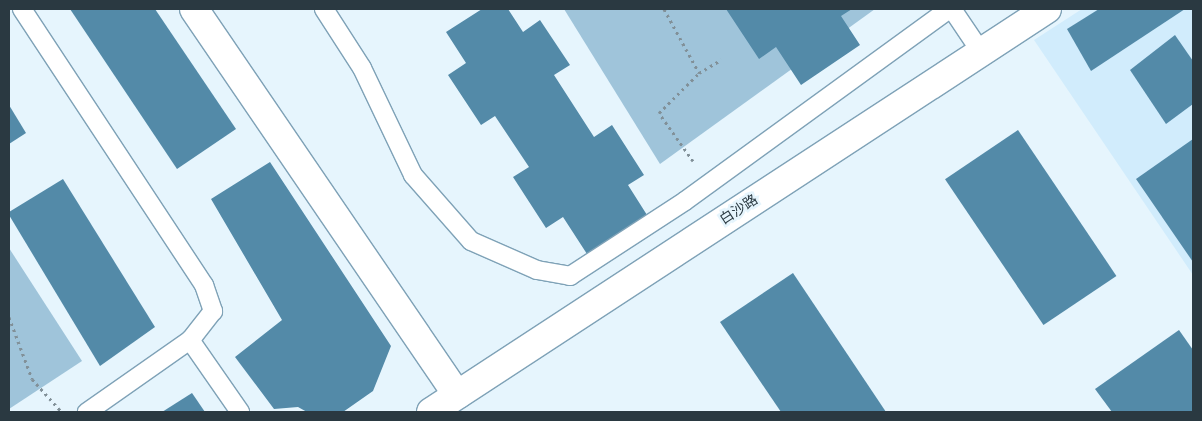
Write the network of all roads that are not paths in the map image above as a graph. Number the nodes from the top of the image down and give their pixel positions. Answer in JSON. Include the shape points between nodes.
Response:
{"nodes":[{"id":1,"x":22,"y":9,"type":"edge"},
{"id":2,"x":194,"y":9,"type":"edge"},
{"id":3,"x":324,"y":9,"type":"edge"},
{"id":4,"x":951,"y":9,"type":"edge"},
{"id":5,"x":1047,"y":9,"type":"edge"},
{"id":6,"x":981,"y":52,"type":"junction"},
{"id":7,"x":190,"y":340,"type":"junction"},
{"id":8,"x":457,"y":395,"type":"junction"},
{"id":9,"x":87,"y":412,"type":"edge"},
{"id":10,"x":240,"y":412,"type":"edge"},
{"id":11,"x":431,"y":412,"type":"edge"}],
"edges":[{"from":1,"to":7,"type":"lane","via":[[204,285],[213,311]]},
{"from":2,"to":8,"type":"street"},
{"from":3,"to":4,"type":"lane","via":[[362,68],[414,175],[471,241],[537,270],[570,276],[709,184]]},
{"from":4,"to":6,"type":"lane"},
{"from":5,"to":6,"type":"street","name":"白沙路"},
{"from":6,"to":8,"type":"street","name":"白沙路"},
{"from":7,"to":9,"type":"lane"},
{"from":7,"to":10,"type":"lane"},
{"from":8,"to":11,"type":"street","name":"白沙路"}]}
